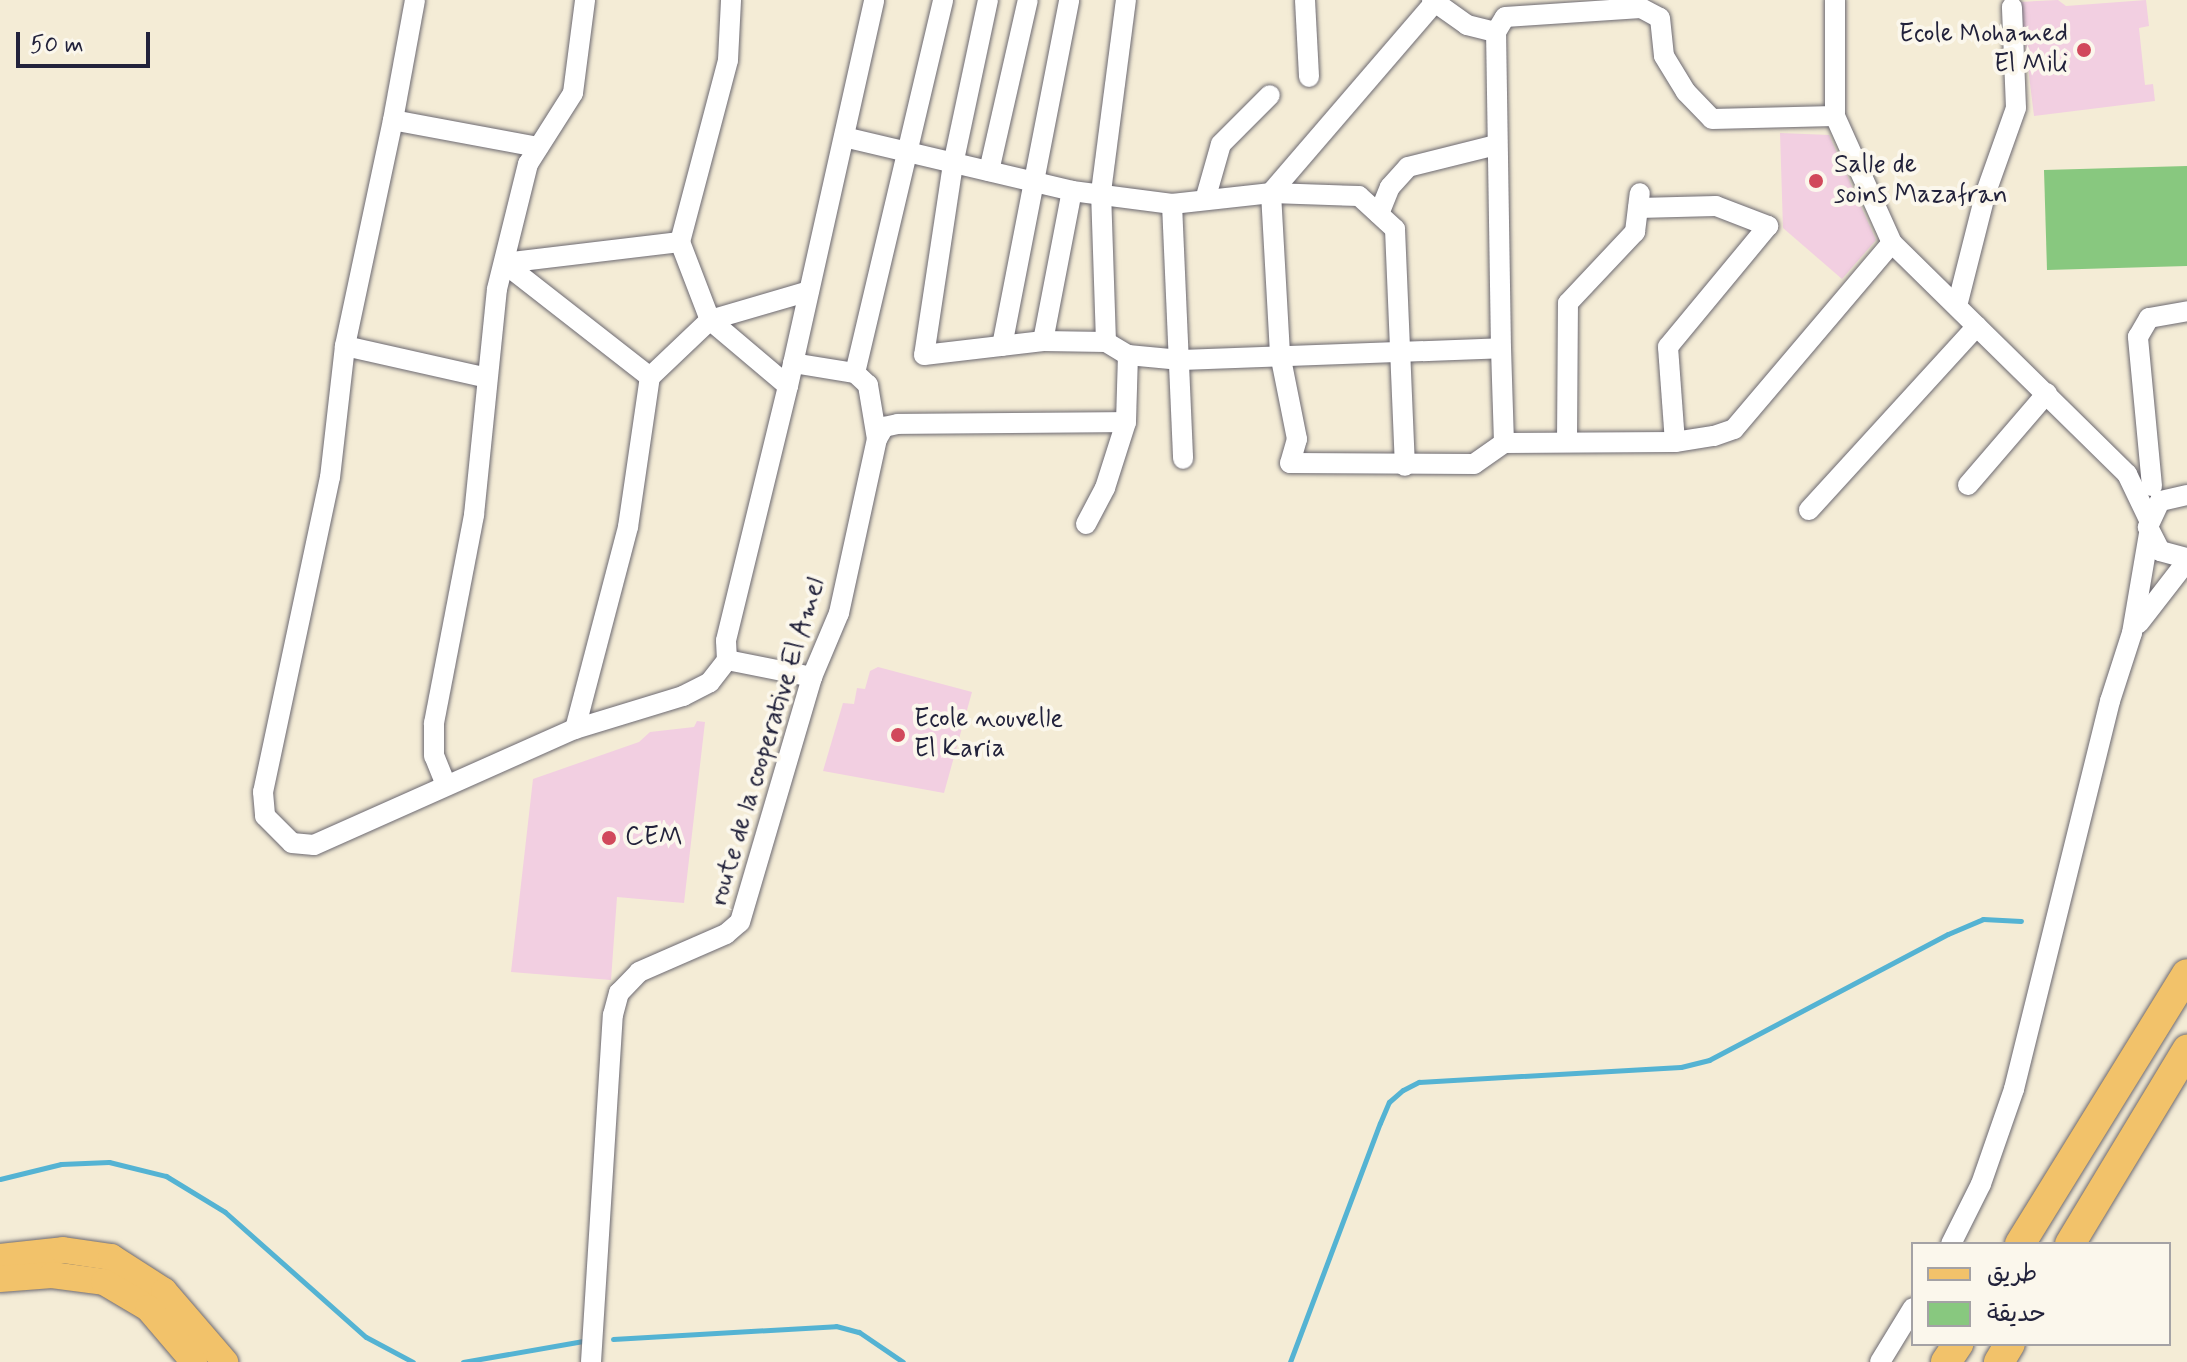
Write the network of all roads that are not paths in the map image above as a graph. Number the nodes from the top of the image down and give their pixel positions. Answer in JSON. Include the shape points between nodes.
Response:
{"nodes":[{"id":1,"x":415,"y":0,"type":"edge"},
{"id":2,"x":585,"y":0,"type":"edge"},
{"id":3,"x":731,"y":0,"type":"edge"},
{"id":4,"x":874,"y":0,"type":"edge"},
{"id":5,"x":943,"y":0,"type":"edge"},
{"id":6,"x":988,"y":0,"type":"edge"},
{"id":7,"x":1028,"y":0,"type":"edge"},
{"id":8,"x":1069,"y":0,"type":"edge"},
{"id":9,"x":1126,"y":0,"type":"edge"},
{"id":10,"x":1305,"y":0,"type":"edge"},
{"id":11,"x":1835,"y":0,"type":"edge"},
{"id":12,"x":1434,"y":1,"type":"edge"},
{"id":13,"x":2012,"y":7,"type":"dead end"},
{"id":14,"x":1662,"y":9,"type":"edge"},
{"id":15,"x":1502,"y":16,"type":"edge"},
{"id":16,"x":1309,"y":77,"type":"dead end"},
{"id":17,"x":1270,"y":95,"type":"dead end"},
{"id":18,"x":1835,"y":116,"type":"junction"},
{"id":19,"x":393,"y":120,"type":"junction"},
{"id":20,"x":844,"y":137,"type":"junction"},
{"id":21,"x":1496,"y":145,"type":"junction"},
{"id":22,"x":538,"y":147,"type":"junction"},
{"id":23,"x":907,"y":152,"type":"junction"},
{"id":24,"x":953,"y":164,"type":"junction"},
{"id":25,"x":989,"y":171,"type":"junction"},
{"id":26,"x":1030,"y":181,"type":"junction"},
{"id":27,"x":1390,"y":187,"type":"junction"},
{"id":28,"x":1072,"y":191,"type":"junction"},
{"id":29,"x":1101,"y":192,"type":"junction"},
{"id":30,"x":1271,"y":193,"type":"junction"},
{"id":31,"x":1359,"y":196,"type":"junction"},
{"id":32,"x":1205,"y":200,"type":"junction"},
{"id":33,"x":1172,"y":204,"type":"junction"},
{"id":34,"x":1379,"y":214,"type":"junction"},
{"id":35,"x":680,"y":242,"type":"junction"},
{"id":36,"x":1892,"y":243,"type":"junction"},
{"id":37,"x":504,"y":263,"type":"junction"},
{"id":38,"x":809,"y":291,"type":"junction"},
{"id":39,"x":1957,"y":306,"type":"junction"},
{"id":40,"x":2187,"y":311,"type":"edge"},
{"id":41,"x":710,"y":320,"type":"junction"},
{"id":42,"x":1977,"y":326,"type":"junction"},
{"id":43,"x":1043,"y":341,"type":"junction"},
{"id":44,"x":1106,"y":342,"type":"junction"},
{"id":45,"x":345,"y":346,"type":"junction"},
{"id":46,"x":1002,"y":346,"type":"junction"},
{"id":47,"x":1501,"y":348,"type":"junction"},
{"id":48,"x":1401,"y":350,"type":"junction"},
{"id":49,"x":1280,"y":354,"type":"junction"},
{"id":50,"x":1128,"y":355,"type":"junction"},
{"id":51,"x":1181,"y":360,"type":"junction"},
{"id":52,"x":793,"y":363,"type":"junction"},
{"id":53,"x":855,"y":373,"type":"junction"},
{"id":54,"x":484,"y":377,"type":"junction"},
{"id":55,"x":650,"y":377,"type":"junction"},
{"id":56,"x":788,"y":386,"type":"junction"},
{"id":57,"x":2047,"y":393,"type":"junction"},
{"id":58,"x":1126,"y":422,"type":"junction"},
{"id":59,"x":877,"y":439,"type":"junction"},
{"id":60,"x":1567,"y":442,"type":"junction"},
{"id":61,"x":1675,"y":442,"type":"junction"},
{"id":62,"x":1504,"y":443,"type":"junction"},
{"id":63,"x":1183,"y":459,"type":"dead end"},
{"id":64,"x":1405,"y":466,"type":"junction"},
{"id":65,"x":2127,"y":474,"type":"junction"},
{"id":66,"x":1968,"y":485,"type":"dead end"},
{"id":67,"x":2170,"y":492,"type":"edge"},
{"id":68,"x":1809,"y":510,"type":"dead end"},
{"id":69,"x":1086,"y":524,"type":"dead end"},
{"id":70,"x":2149,"y":527,"type":"junction"},
{"id":71,"x":2187,"y":559,"type":"edge"},
{"id":72,"x":2132,"y":633,"type":"junction"},
{"id":73,"x":727,"y":660,"type":"junction"},
{"id":74,"x":812,"y":677,"type":"junction"},
{"id":75,"x":575,"y":729,"type":"junction"},
{"id":76,"x":446,"y":785,"type":"junction"},
{"id":77,"x":2187,"y":974,"type":"edge"},
{"id":78,"x":2187,"y":1050,"type":"edge"},
{"id":79,"x":1952,"y":1242,"type":"edge"},
{"id":80,"x":2021,"y":1242,"type":"edge"},
{"id":81,"x":2071,"y":1242,"type":"edge"},
{"id":82,"x":0,"y":1257,"type":"edge"},
{"id":83,"x":0,"y":1279,"type":"edge"},
{"id":84,"x":1911,"y":1311,"type":"edge"},
{"id":85,"x":194,"y":1362,"type":"edge"},
{"id":86,"x":225,"y":1362,"type":"edge"},
{"id":87,"x":591,"y":1362,"type":"edge"},
{"id":88,"x":1880,"y":1362,"type":"edge"}],
"edges":[{"from":1,"to":19,"type":"street"},
{"from":2,"to":22,"type":"street","via":[[573,93]]},
{"from":3,"to":35,"type":"street","via":[[728,60]]},
{"from":4,"to":20,"type":"street"},
{"from":5,"to":23,"type":"street"},
{"from":6,"to":24,"type":"street"},
{"from":7,"to":25,"type":"street"},
{"from":8,"to":26,"type":"street"},
{"from":9,"to":29,"type":"street"},
{"from":10,"to":16,"type":"street"},
{"from":11,"to":18,"type":"street"},
{"from":12,"to":15,"type":"street","via":[[1467,25]]},
{"from":12,"to":30,"type":"street"},
{"from":13,"to":39,"type":"street","via":[[2016,108],[1985,195]]},
{"from":14,"to":15,"type":"street"},
{"from":14,"to":18,"type":"street","via":[[1664,56],[1686,92],[1712,119]]},
{"from":15,"to":21,"type":"street"},
{"from":17,"to":32,"type":"street","via":[[1221,144]]},
{"from":18,"to":36,"type":"street"},
{"from":19,"to":22,"type":"street"},
{"from":19,"to":45,"type":"street"},
{"from":20,"to":23,"type":"street"},
{"from":20,"to":38,"type":"street"},
{"from":21,"to":27,"type":"street","via":[[1421,161]]},
{"from":21,"to":47,"type":"street"},
{"from":22,"to":37,"type":"street","via":[[528,164]]},
{"from":23,"to":24,"type":"street"},
{"from":23,"to":53,"type":"street"},
{"from":24,"to":25,"type":"street"},
{"from":24,"to":46,"type":"street","via":[[924,355]]},
{"from":25,"to":26,"type":"street"},
{"from":26,"to":28,"type":"street"},
{"from":26,"to":46,"type":"street"},
{"from":27,"to":31,"type":"street"},
{"from":27,"to":34,"type":"street"},
{"from":28,"to":29,"type":"street"},
{"from":28,"to":43,"type":"street"},
{"from":29,"to":33,"type":"street"},
{"from":29,"to":44,"type":"street"},
{"from":30,"to":31,"type":"street"},
{"from":30,"to":32,"type":"street"},
{"from":30,"to":49,"type":"street"},
{"from":31,"to":34,"type":"street"},
{"from":32,"to":33,"type":"street"},
{"from":33,"to":51,"type":"street"},
{"from":34,"to":48,"type":"street","via":[[1395,229]]},
{"from":35,"to":37,"type":"street"},
{"from":35,"to":41,"type":"street"},
{"from":36,"to":39,"type":"street"},
{"from":36,"to":61,"type":"street","via":[[1734,429]]},
{"from":37,"to":54,"type":"street"},
{"from":37,"to":55,"type":"street"},
{"from":38,"to":41,"type":"street"},
{"from":38,"to":52,"type":"street"},
{"from":39,"to":42,"type":"street"},
{"from":40,"to":67,"type":"street","via":[[2149,318],[2138,337]]},
{"from":41,"to":55,"type":"street"},
{"from":41,"to":56,"type":"street"},
{"from":42,"to":57,"type":"street"},
{"from":42,"to":68,"type":"street"},
{"from":43,"to":44,"type":"street"},
{"from":43,"to":46,"type":"street"},
{"from":44,"to":50,"type":"street"},
{"from":45,"to":54,"type":"street"},
{"from":45,"to":76,"type":"street","via":[[330,477],[263,792],[265,816],[292,843],[314,845]]},
{"from":47,"to":48,"type":"street"},
{"from":47,"to":62,"type":"street"},
{"from":48,"to":49,"type":"street"},
{"from":48,"to":64,"type":"street"},
{"from":49,"to":51,"type":"street"},
{"from":49,"to":64,"type":"street","via":[[1297,439],[1290,463]]},
{"from":50,"to":51,"type":"street"},
{"from":50,"to":58,"type":"street"},
{"from":51,"to":63,"type":"street"},
{"from":52,"to":53,"type":"street"},
{"from":52,"to":56,"type":"street"},
{"from":53,"to":59,"type":"street","via":[[868,385]]},
{"from":54,"to":76,"type":"street","via":[[474,515],[434,723],[434,756]]},
{"from":55,"to":75,"type":"street","via":[[628,527]]},
{"from":56,"to":73,"type":"street","via":[[726,641]]},
{"from":57,"to":65,"type":"street"},
{"from":57,"to":66,"type":"street"},
{"from":58,"to":59,"type":"street","via":[[898,424],[884,427]]},
{"from":58,"to":69,"type":"street","via":[[1105,488]]},
{"from":59,"to":74,"type":"street","name":"route de la cooperative El Amel","via":[[839,613]]},
{"from":60,"to":61,"type":"street"},
{"from":60,"to":61,"type":"street","via":[[1568,303],[1635,232],[1639,200],[1716,206],[1768,226],[1668,347]]},
{"from":60,"to":62,"type":"street"},
{"from":62,"to":64,"type":"street","via":[[1474,464]]},
{"from":65,"to":67,"type":"street"},
{"from":65,"to":70,"type":"street"},
{"from":67,"to":70,"type":"street"},
{"from":70,"to":71,"type":"street","via":[[2160,551]]},
{"from":70,"to":72,"type":"street"},
{"from":71,"to":72,"type":"street"},
{"from":72,"to":79,"type":"street","via":[[2110,701],[2014,1089],[1981,1184]]},
{"from":73,"to":74,"type":"street"},
{"from":73,"to":75,"type":"street","via":[[710,682],[683,696]]},
{"from":74,"to":87,"type":"street","name":"route de la cooperative El Amel","via":[[740,922],[726,934],[639,972],[619,993],[613,1015]]},
{"from":75,"to":76,"type":"street"},
{"from":77,"to":80,"type":"highway"},
{"from":78,"to":81,"type":"highway"},
{"from":82,"to":86,"type":"main road","via":[[63,1250],[111,1257],[164,1291]]},
{"from":83,"to":85,"type":"main road","via":[[52,1275],[104,1282],[148,1308]]},
{"from":84,"to":88,"type":"street"}]}
